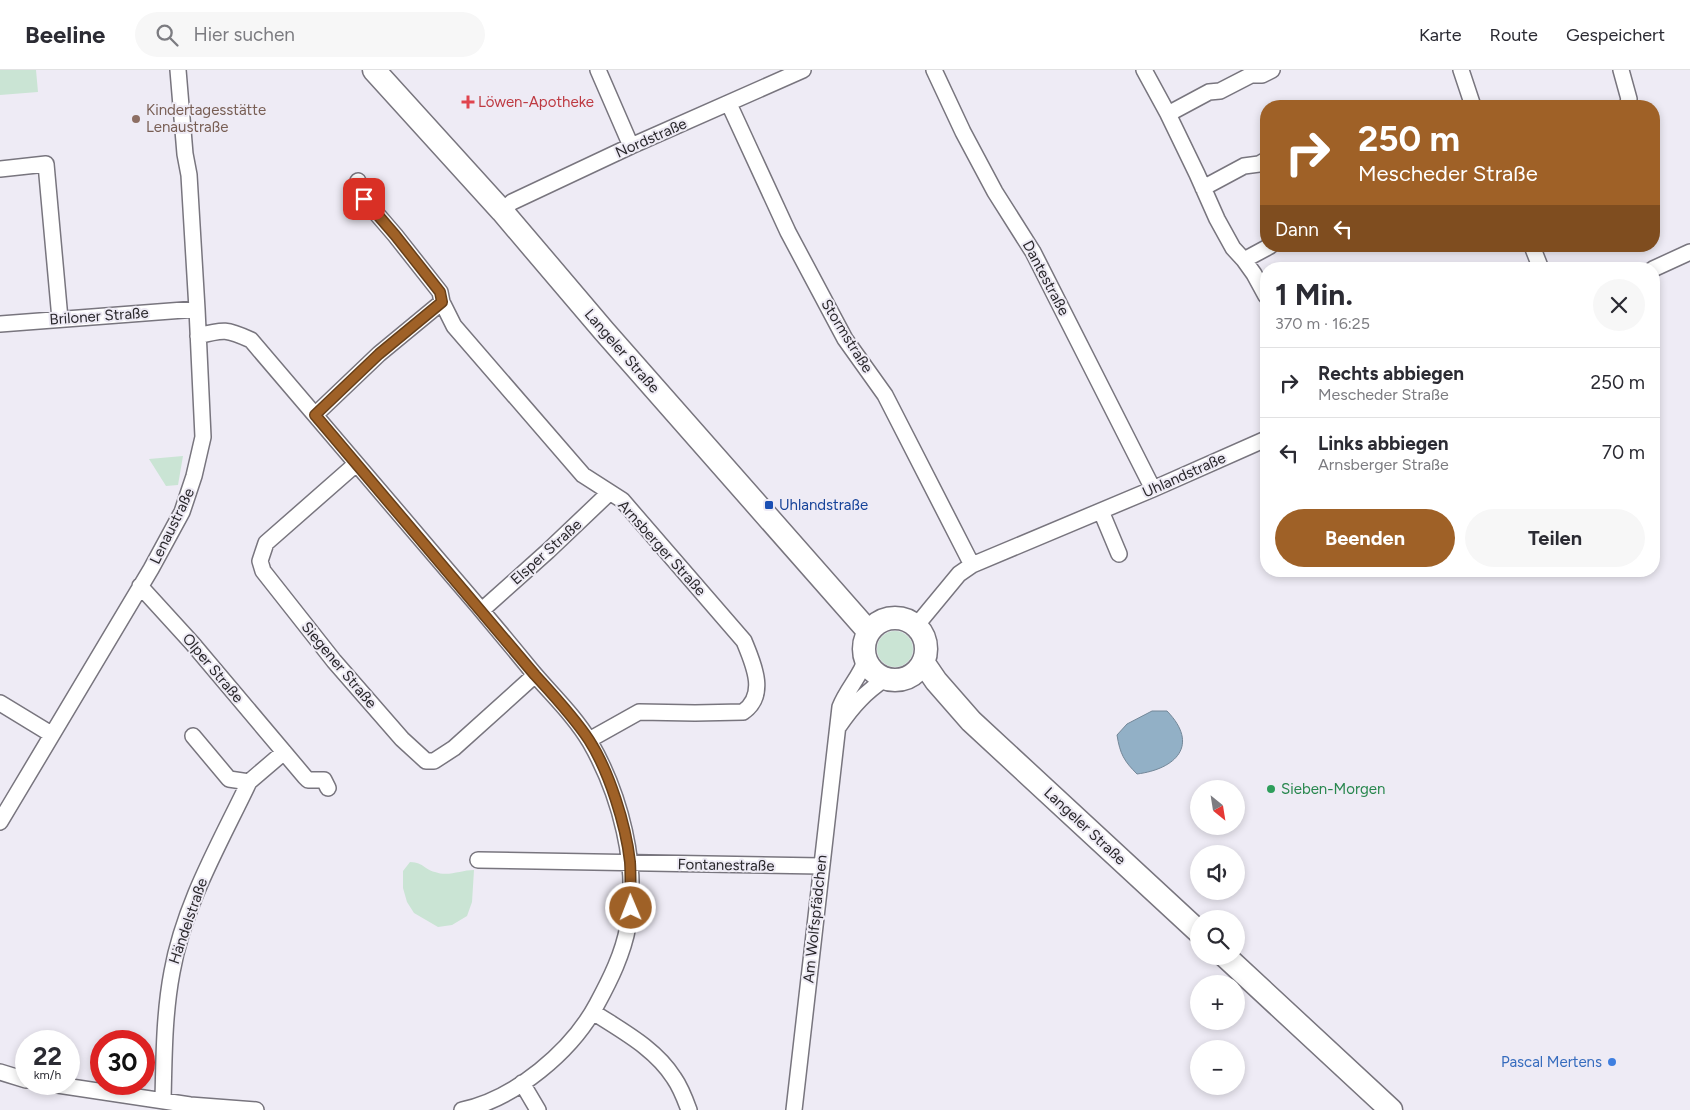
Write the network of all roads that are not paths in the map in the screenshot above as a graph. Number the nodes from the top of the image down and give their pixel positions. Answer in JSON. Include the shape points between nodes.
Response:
{"nodes":[{"id":1,"x":178,"y":70,"type":"edge"},
{"id":2,"x":374,"y":70,"type":"edge"},
{"id":3,"x":598,"y":70,"type":"edge"},
{"id":4,"x":803,"y":70,"type":"edge"},
{"id":5,"x":934,"y":70,"type":"edge"},
{"id":6,"x":1144,"y":70,"type":"edge"},
{"id":7,"x":1272,"y":70,"type":"edge"},
{"id":8,"x":1461,"y":70,"type":"edge"},
{"id":9,"x":1622,"y":70,"type":"edge"},
{"id":10,"x":1471,"y":100,"type":"edge"},
{"id":11,"x":1629,"y":100,"type":"edge"},
{"id":12,"x":729,"y":104,"type":"junction"},
{"id":13,"x":1168,"y":114,"type":"junction"},
{"id":14,"x":631,"y":146,"type":"junction"},
{"id":15,"x":1260,"y":163,"type":"edge"},
{"id":16,"x":0,"y":168,"type":"edge"},
{"id":17,"x":358,"y":181,"type":"dead end"},
{"id":18,"x":1203,"y":188,"type":"junction"},
{"id":19,"x":502,"y":210,"type":"junction"},
{"id":20,"x":1260,"y":251,"type":"edge"},
{"id":21,"x":1690,"y":252,"type":"edge"},
{"id":22,"x":1244,"y":260,"type":"junction"},
{"id":23,"x":1660,"y":266,"type":"edge"},
{"id":24,"x":1260,"y":285,"type":"edge"},
{"id":25,"x":442,"y":302,"type":"junction"},
{"id":26,"x":197,"y":309,"type":"junction"},
{"id":27,"x":60,"y":318,"type":"junction"},
{"id":28,"x":0,"y":324,"type":"edge"},
{"id":29,"x":198,"y":336,"type":"junction"},
{"id":30,"x":315,"y":415,"type":"junction"},
{"id":31,"x":1260,"y":442,"type":"edge"},
{"id":32,"x":356,"y":464,"type":"junction"},
{"id":33,"x":1153,"y":489,"type":"junction"},
{"id":34,"x":609,"y":493,"type":"junction"},
{"id":35,"x":1100,"y":511,"type":"junction"},
{"id":36,"x":1119,"y":554,"type":"dead end"},
{"id":37,"x":972,"y":565,"type":"junction"},
{"id":38,"x":140,"y":586,"type":"junction"},
{"id":39,"x":482,"y":610,"type":"junction"},
{"id":40,"x":916,"y":626,"type":"junction"},
{"id":41,"x":869,"y":632,"type":"junction"},
{"id":42,"x":866,"y":659,"type":"junction"},
{"id":43,"x":923,"y":662,"type":"junction"},
{"id":44,"x":535,"y":675,"type":"junction"},
{"id":45,"x":895,"y":678,"type":"junction"},
{"id":46,"x":0,"y":704,"type":"edge"},
{"id":47,"x":971,"y":721,"type":"junction"},
{"id":48,"x":837,"y":729,"type":"junction"},
{"id":49,"x":51,"y":734,"type":"junction"},
{"id":50,"x":193,"y":736,"type":"dead end"},
{"id":51,"x":589,"y":740,"type":"junction"},
{"id":52,"x":284,"y":752,"type":"junction"},
{"id":53,"x":249,"y":782,"type":"junction"},
{"id":54,"x":328,"y":788,"type":"dead end"},
{"id":55,"x":0,"y":822,"type":"edge"},
{"id":56,"x":478,"y":860,"type":"dead end"},
{"id":57,"x":630,"y":863,"type":"junction"},
{"id":58,"x":821,"y":866,"type":"junction"},
{"id":59,"x":1190,"y":924,"type":"edge"},
{"id":60,"x":1235,"y":965,"type":"edge"},
{"id":61,"x":593,"y":1012,"type":"junction"},
{"id":62,"x":0,"y":1072,"type":"edge"},
{"id":63,"x":15,"y":1077,"type":"edge"},
{"id":64,"x":522,"y":1083,"type":"junction"},
{"id":65,"x":80,"y":1091,"type":"edge"},
{"id":66,"x":163,"y":1101,"type":"junction"},
{"id":67,"x":134,"y":1104,"type":"edge"},
{"id":68,"x":256,"y":1110,"type":"edge"},
{"id":69,"x":462,"y":1110,"type":"edge"},
{"id":70,"x":538,"y":1110,"type":"edge"},
{"id":71,"x":690,"y":1110,"type":"edge"},
{"id":72,"x":794,"y":1110,"type":"edge"},
{"id":73,"x":1391,"y":1110,"type":"edge"}],
"edges":[{"from":1,"to":26,"type":"street","name":"Lenaustraße","via":[[189,175]]},
{"from":2,"to":19,"type":"street","name":"Langeler Straße"},
{"from":3,"to":14,"type":"street"},
{"from":4,"to":12,"type":"street","name":"Nordstraße"},
{"from":5,"to":33,"type":"street","name":"Dantestraße","via":[[962,132],[1033,252]]},
{"from":6,"to":13,"type":"street"},
{"from":7,"to":13,"type":"street","via":[[1262,75],[1251,75],[1220,91],[1209,92]]},
{"from":8,"to":10,"type":"street"},
{"from":9,"to":11,"type":"street"},
{"from":12,"to":14,"type":"street","name":"Nordstraße"},
{"from":12,"to":37,"type":"street","name":"Stormstraße","via":[[788,232],[845,339],[885,396]]},
{"from":13,"to":18,"type":"street"},
{"from":14,"to":19,"type":"street","name":"Nordstraße","via":[[512,202]]},
{"from":15,"to":18,"type":"street","via":[[1244,166]]},
{"from":16,"to":27,"type":"street","via":[[46,164]]},
{"from":17,"to":25,"type":"street","name":"Arnsberger Straße","via":[[364,199],[440,292]]},
{"from":18,"to":22,"type":"street","via":[[1233,248]]},
{"from":19,"to":41,"type":"street","name":"Langeler Straße"},
{"from":20,"to":22,"type":"street"},
{"from":21,"to":23,"type":"street"},
{"from":22,"to":24,"type":"street"},
{"from":25,"to":30,"type":"street","via":[[379,354]]},
{"from":25,"to":34,"type":"street","name":"Arnsberger Straße","via":[[454,326],[520,405],[583,475]]},
{"from":26,"to":27,"type":"street","name":"Briloner Straße"},
{"from":26,"to":29,"type":"street","name":"Lenaustraße"},
{"from":27,"to":28,"type":"street","name":"Briloner Straße"},
{"from":29,"to":30,"type":"street","via":[[232,331],[251,340]]},
{"from":29,"to":38,"type":"street","name":"Lenaustraße","via":[[202,437],[199,458],[182,512]]},
{"from":30,"to":32,"type":"street"},
{"from":31,"to":33,"type":"street","name":"Uhlandstraße"},
{"from":32,"to":39,"type":"street"},
{"from":32,"to":44,"type":"street","name":"Siegener Straße","via":[[266,543],[260,561],[263,571],[334,661],[402,739],[426,761],[434,761],[454,748]]},
{"from":33,"to":35,"type":"street","name":"Uhlandstraße"},
{"from":34,"to":39,"type":"street","name":"Elsper Straße"},
{"from":34,"to":51,"type":"street","name":"Arnsberger Straße","via":[[622,500],[744,641],[754,664],[757,687],[752,703],[743,712],[640,712]]},
{"from":35,"to":36,"type":"street"},
{"from":35,"to":37,"type":"street","name":"Uhlandstraße"},
{"from":37,"to":40,"type":"street","name":"Uhlandstraße","via":[[959,574]]},
{"from":38,"to":49,"type":"street","name":"Lenaustraße"},
{"from":38,"to":52,"type":"street","name":"Olper Straße"},
{"from":39,"to":44,"type":"street"},
{"from":40,"to":41,"type":"street","via":[[909,621],[892,618],[875,625]]},
{"from":40,"to":43,"type":"street","via":[[926,643]]},
{"from":41,"to":42,"type":"street","via":[[864,645]]},
{"from":42,"to":45,"type":"street","via":[[878,674]]},
{"from":42,"to":48,"type":"street","name":"Am Wolfspfädchen","via":[[840,706]]},
{"from":43,"to":45,"type":"street","via":[[915,673]]},
{"from":43,"to":47,"type":"street","name":"Langeler Straße"},
{"from":44,"to":51,"type":"street"},
{"from":45,"to":47,"type":"street","name":"Langeler Straße","via":[[917,684]]},
{"from":45,"to":48,"type":"street","name":"Am Wolfspfädchen","via":[[872,688],[848,712]]},
{"from":46,"to":49,"type":"street"},
{"from":47,"to":59,"type":"street","name":"Langeler Straße"},
{"from":48,"to":58,"type":"street","name":"Am Wolfspfädchen"},
{"from":49,"to":55,"type":"street","name":"Lenaustraße"},
{"from":50,"to":53,"type":"street","via":[[229,779]]},
{"from":51,"to":57,"type":"street","via":[[611,787]]},
{"from":52,"to":53,"type":"street"},
{"from":52,"to":54,"type":"street","name":"Olper Straße","via":[[308,780],[324,780]]},
{"from":53,"to":66,"type":"street","name":"Händelstraße","via":[[202,878],[177,948],[166,1010]]},
{"from":56,"to":57,"type":"street","name":"Fontanestraße"},
{"from":57,"to":58,"type":"street","name":"Fontanestraße"},
{"from":57,"to":61,"type":"street","via":[[628,928],[610,981]]},
{"from":58,"to":72,"type":"street","name":"Am Wolfspfädchen"},
{"from":60,"to":73,"type":"street"},
{"from":61,"to":64,"type":"street","via":[[558,1054]]},
{"from":61,"to":71,"type":"street","via":[[654,1054],[674,1078]]},
{"from":62,"to":63,"type":"street"},
{"from":64,"to":69,"type":"street","via":[[485,1103]]},
{"from":64,"to":70,"type":"street"},
{"from":65,"to":67,"type":"street"},
{"from":66,"to":67,"type":"street"},
{"from":66,"to":68,"type":"street"}]}
